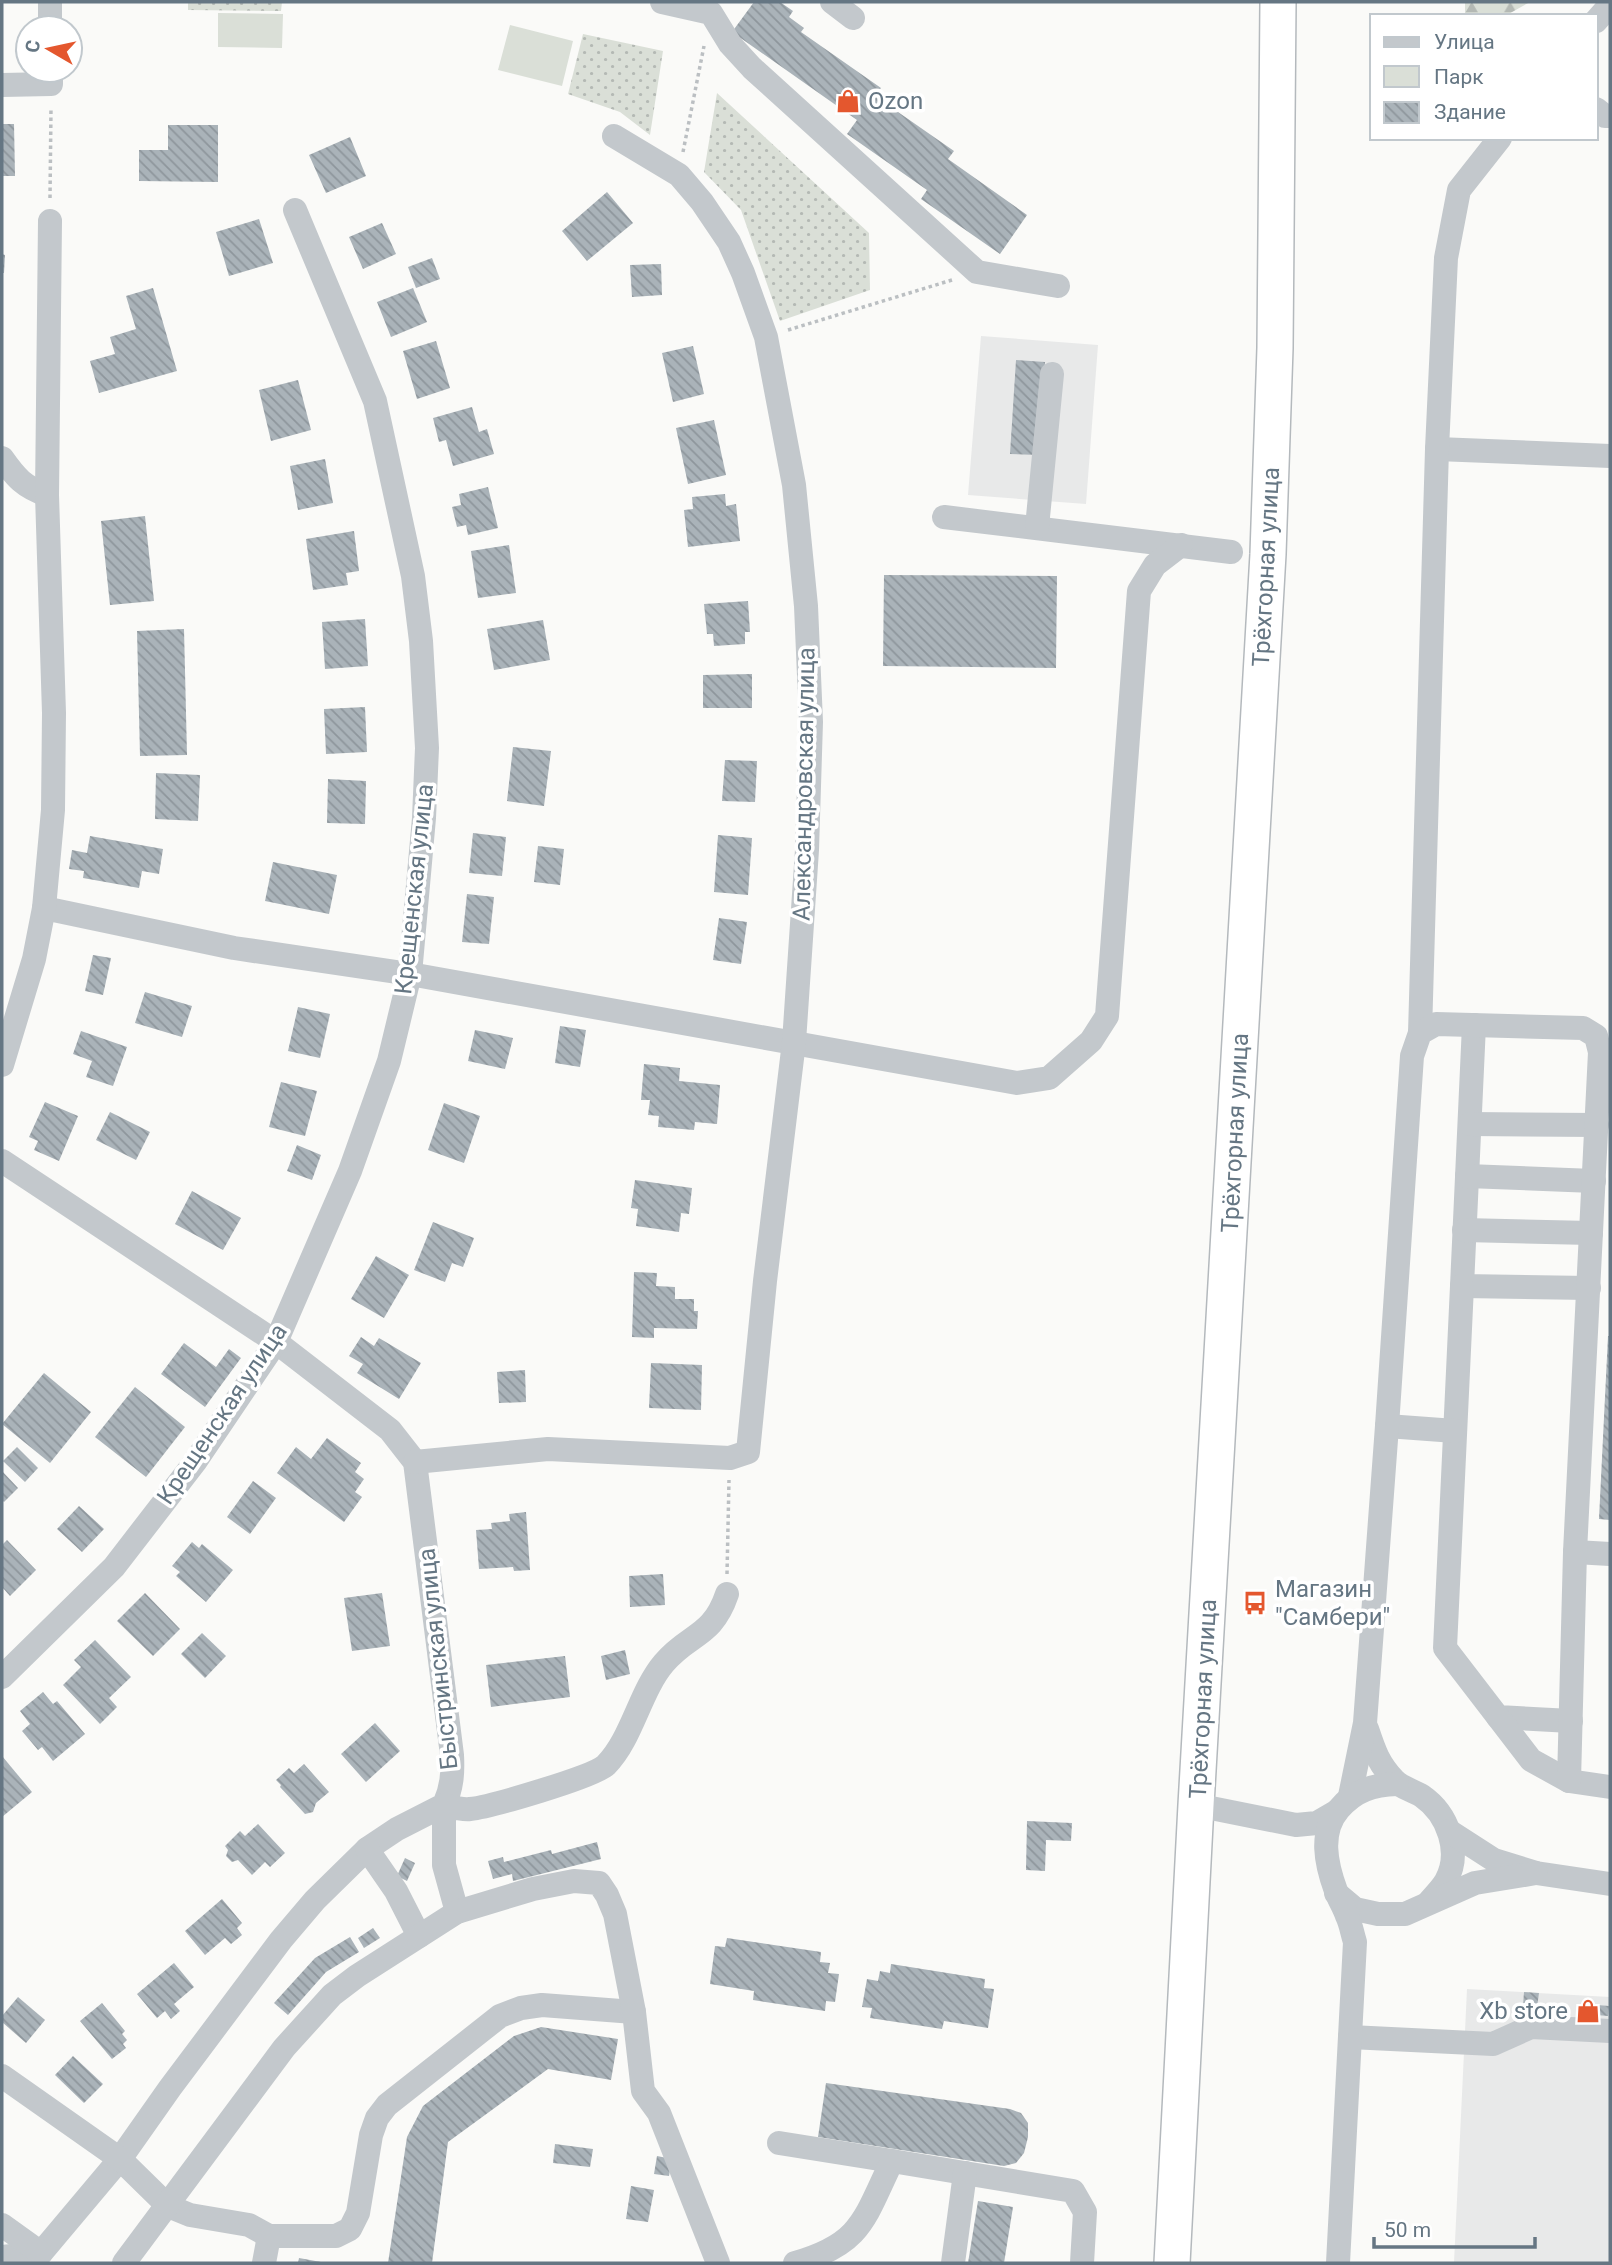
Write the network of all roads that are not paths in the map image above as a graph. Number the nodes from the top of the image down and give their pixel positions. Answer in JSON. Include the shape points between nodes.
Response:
{"nodes":[{"id":1,"x":662,"y":2,"type":"edge"},
{"id":2,"x":832,"y":2,"type":"edge"},
{"id":3,"x":1278,"y":2,"type":"edge"},
{"id":4,"x":1610,"y":5,"type":"edge"},
{"id":5,"x":712,"y":8,"type":"edge"},
{"id":6,"x":853,"y":18,"type":"dead end"},
{"id":7,"x":1598,"y":19,"type":"edge"},
{"id":8,"x":13,"y":85,"type":"edge"},
{"id":9,"x":51,"y":86,"type":"edge"},
{"id":10,"x":614,"y":136,"type":"dead end"},
{"id":11,"x":1498,"y":140,"type":"edge"},
{"id":12,"x":295,"y":210,"type":"dead end"},
{"id":13,"x":50,"y":221,"type":"road end"},
{"id":14,"x":1058,"y":286,"type":"dead end"},
{"id":15,"x":1052,"y":374,"type":"dead end"},
{"id":16,"x":1437,"y":449,"type":"junction"},
{"id":17,"x":1610,"y":456,"type":"edge"},
{"id":18,"x":2,"y":458,"type":"edge"},
{"id":19,"x":47,"y":495,"type":"junction"},
{"id":20,"x":944,"y":517,"type":"dead end"},
{"id":21,"x":1037,"y":527,"type":"junction"},
{"id":22,"x":1181,"y":545,"type":"junction"},
{"id":23,"x":1231,"y":552,"type":"dead end"},
{"id":24,"x":44,"y":908,"type":"junction"},
{"id":25,"x":410,"y":974,"type":"junction"},
{"id":26,"x":1474,"y":1025,"type":"junction"},
{"id":27,"x":1420,"y":1033,"type":"junction"},
{"id":28,"x":794,"y":1042,"type":"junction"},
{"id":29,"x":2,"y":1065,"type":"edge"},
{"id":30,"x":1470,"y":1124,"type":"junction"},
{"id":31,"x":1597,"y":1125,"type":"junction"},
{"id":32,"x":2,"y":1161,"type":"edge"},
{"id":33,"x":1467,"y":1176,"type":"junction"},
{"id":34,"x":1594,"y":1181,"type":"junction"},
{"id":35,"x":1464,"y":1230,"type":"junction"},
{"id":36,"x":1591,"y":1233,"type":"junction"},
{"id":37,"x":1462,"y":1286,"type":"junction"},
{"id":38,"x":1589,"y":1288,"type":"junction"},
{"id":39,"x":276,"y":1342,"type":"junction"},
{"id":40,"x":1387,"y":1426,"type":"junction"},
{"id":41,"x":1455,"y":1431,"type":"junction"},
{"id":42,"x":415,"y":1462,"type":"junction"},
{"id":43,"x":1576,"y":1552,"type":"junction"},
{"id":44,"x":1610,"y":1554,"type":"edge"},
{"id":45,"x":727,"y":1594,"type":"road end"},
{"id":46,"x":2,"y":1677,"type":"edge"},
{"id":47,"x":1497,"y":1717,"type":"junction"},
{"id":48,"x":1571,"y":1721,"type":"junction"},
{"id":49,"x":1365,"y":1723,"type":"junction"},
{"id":50,"x":1569,"y":1781,"type":"junction"},
{"id":51,"x":1396,"y":1784,"type":"junction"},
{"id":52,"x":1610,"y":1787,"type":"edge"},
{"id":53,"x":1343,"y":1804,"type":"junction"},
{"id":54,"x":444,"y":1805,"type":"junction"},
{"id":55,"x":1196,"y":1805,"type":"junction"},
{"id":56,"x":1296,"y":1825,"type":"junction"},
{"id":57,"x":1450,"y":1831,"type":"junction"},
{"id":58,"x":367,"y":1849,"type":"junction"},
{"id":59,"x":1328,"y":1865,"type":"junction"},
{"id":60,"x":1536,"y":1873,"type":"junction"},
{"id":61,"x":1610,"y":1884,"type":"edge"},
{"id":62,"x":1336,"y":1892,"type":"junction"},
{"id":63,"x":1429,"y":1902,"type":"junction"},
{"id":64,"x":457,"y":1912,"type":"junction"},
{"id":65,"x":1378,"y":1914,"type":"junction"},
{"id":66,"x":419,"y":1936,"type":"junction"},
{"id":67,"x":1355,"y":1942,"type":"junction"},
{"id":68,"x":634,"y":2012,"type":"junction"},
{"id":69,"x":1610,"y":2031,"type":"edge"},
{"id":70,"x":1350,"y":2037,"type":"junction"},
{"id":71,"x":2,"y":2076,"type":"edge"},
{"id":72,"x":779,"y":2143,"type":"dead end"},
{"id":73,"x":120,"y":2159,"type":"junction"},
{"id":74,"x":892,"y":2161,"type":"junction"},
{"id":75,"x":954,"y":2171,"type":"junction"},
{"id":76,"x":168,"y":2206,"type":"junction"},
{"id":77,"x":2,"y":2225,"type":"edge"},
{"id":78,"x":269,"y":2236,"type":"junction"},
{"id":79,"x":41,"y":2253,"type":"junction"},
{"id":80,"x":2,"y":2257,"type":"edge"},
{"id":81,"x":124,"y":2263,"type":"edge"},
{"id":82,"x":264,"y":2263,"type":"edge"},
{"id":83,"x":718,"y":2263,"type":"edge"},
{"id":84,"x":795,"y":2263,"type":"edge"},
{"id":85,"x":953,"y":2263,"type":"edge"},
{"id":86,"x":1082,"y":2263,"type":"edge"},
{"id":87,"x":1172,"y":2263,"type":"edge"},
{"id":88,"x":1338,"y":2263,"type":"edge"}],
"edges":[{"from":1,"to":5,"type":"street"},
{"from":2,"to":6,"type":"street"},
{"from":3,"to":55,"type":"highway","name":"Трёхгорная улица","via":[[1268,554]]},
{"from":4,"to":7,"type":"street"},
{"from":5,"to":14,"type":"street","via":[[730,44],[752,68],[977,272]]},
{"from":8,"to":9,"type":"street"},
{"from":10,"to":28,"type":"street","name":"Александровская улица","via":[[679,175],[702,202],[729,242],[766,337],[794,485],[811,722]]},
{"from":11,"to":16,"type":"street","via":[[1459,190],[1446,258]]},
{"from":12,"to":25,"type":"street","name":"Крещенская улица","via":[[375,401],[413,576],[427,748]]},
{"from":13,"to":19,"type":"street"},
{"from":15,"to":21,"type":"street"},
{"from":16,"to":17,"type":"street"},
{"from":16,"to":27,"type":"street"},
{"from":18,"to":19,"type":"street","via":[[21,482]]},
{"from":19,"to":24,"type":"street","via":[[54,713],[53,810]]},
{"from":20,"to":21,"type":"street"},
{"from":21,"to":22,"type":"street"},
{"from":22,"to":23,"type":"street"},
{"from":22,"to":28,"type":"street","via":[[1154,565],[1139,591],[1107,1016],[1091,1041],[1049,1078],[1017,1083]]},
{"from":24,"to":25,"type":"street","via":[[234,948]]},
{"from":24,"to":29,"type":"street","via":[[34,959]]},
{"from":25,"to":28,"type":"street"},
{"from":25,"to":39,"type":"street","name":"Крещенская улица","via":[[389,1061],[350,1171]]},
{"from":26,"to":27,"type":"street","via":[[1436,1024]]},
{"from":26,"to":30,"type":"street"},
{"from":26,"to":31,"type":"street","via":[[1583,1028],[1596,1035],[1600,1052]]},
{"from":27,"to":40,"type":"street","via":[[1412,1056]]},
{"from":28,"to":42,"type":"street","name":"Александровская улица","via":[[739,1455],[548,1449]]},
{"from":30,"to":31,"type":"street"},
{"from":30,"to":33,"type":"street"},
{"from":31,"to":34,"type":"street"},
{"from":32,"to":39,"type":"street"},
{"from":33,"to":34,"type":"street"},
{"from":33,"to":35,"type":"street"},
{"from":34,"to":36,"type":"street"},
{"from":35,"to":36,"type":"street"},
{"from":35,"to":37,"type":"street"},
{"from":36,"to":38,"type":"street"},
{"from":37,"to":38,"type":"street"},
{"from":37,"to":41,"type":"street"},
{"from":38,"to":43,"type":"street"},
{"from":39,"to":42,"type":"street","via":[[390,1430]]},
{"from":39,"to":46,"type":"street","name":"Крещенская улица","via":[[195,1462],[114,1567]]},
{"from":40,"to":41,"type":"street"},
{"from":40,"to":49,"type":"street"},
{"from":41,"to":47,"type":"street","via":[[1445,1648]]},
{"from":42,"to":54,"type":"street","name":"Быстринская улица","via":[[452,1755],[451,1786]]},
{"from":43,"to":44,"type":"street"},
{"from":43,"to":48,"type":"street"},
{"from":45,"to":54,"type":"street","via":[[718,1616],[705,1631],[667,1659],[654,1676],[606,1765],[588,1776],[486,1806],[468,1810]]},
{"from":47,"to":48,"type":"street"},
{"from":47,"to":50,"type":"street","via":[[1531,1760]]},
{"from":48,"to":50,"type":"street"},
{"from":49,"to":51,"type":"street","via":[[1377,1761]]},
{"from":49,"to":53,"type":"street"},
{"from":50,"to":52,"type":"street"},
{"from":51,"to":53,"type":"street","via":[[1374,1785]]},
{"from":51,"to":57,"type":"street","via":[[1437,1808]]},
{"from":53,"to":56,"type":"street","via":[[1317,1822]]},
{"from":53,"to":59,"type":"street","via":[[1325,1836]]},
{"from":54,"to":58,"type":"street","name":"Быстринская улица"},
{"from":54,"to":64,"type":"street","via":[[444,1865]]},
{"from":55,"to":56,"type":"street"},
{"from":55,"to":87,"type":"highway","name":"Трёхгорная улица"},
{"from":56,"to":59,"type":"street","via":[[1311,1838]]},
{"from":57,"to":60,"type":"street","via":[[1494,1860]]},
{"from":57,"to":63,"type":"street","via":[[1454,1858],[1446,1881]]},
{"from":58,"to":66,"type":"street"},
{"from":58,"to":73,"type":"street","name":"Быстринская улица","via":[[281,1940]]},
{"from":59,"to":62,"type":"street"},
{"from":60,"to":61,"type":"street"},
{"from":60,"to":63,"type":"street","via":[[1475,1883]]},
{"from":62,"to":65,"type":"street","via":[[1355,1909]]},
{"from":62,"to":67,"type":"street"},
{"from":63,"to":65,"type":"street","via":[[1405,1914]]},
{"from":64,"to":66,"type":"street"},
{"from":64,"to":68,"type":"street","via":[[533,1889],[574,1881],[599,1883],[615,1914]]},
{"from":65,"to":67,"type":"street"},
{"from":66,"to":76,"type":"street","via":[[357,1976],[311,2016]]},
{"from":67,"to":70,"type":"street"},
{"from":68,"to":78,"type":"street","via":[[542,2005],[500,2016],[387,2105],[377,2118],[358,2213],[350,2229],[335,2236]]},
{"from":68,"to":83,"type":"street","via":[[643,2091],[659,2113]]},
{"from":69,"to":70,"type":"street","via":[[1531,2027],[1493,2043]]},
{"from":70,"to":88,"type":"street"},
{"from":71,"to":73,"type":"street"},
{"from":72,"to":74,"type":"street"},
{"from":73,"to":76,"type":"street"},
{"from":73,"to":79,"type":"street","name":"Быстринская улица"},
{"from":74,"to":75,"type":"street"},
{"from":74,"to":84,"type":"street","via":[[862,2224],[849,2239]]},
{"from":75,"to":85,"type":"street"},
{"from":75,"to":86,"type":"street","via":[[1073,2192],[1085,2211]]},
{"from":76,"to":78,"type":"street","via":[[190,2215],[249,2225]]},
{"from":76,"to":81,"type":"street"},
{"from":77,"to":79,"type":"street"},
{"from":78,"to":82,"type":"street"},
{"from":79,"to":80,"type":"street"}]}
